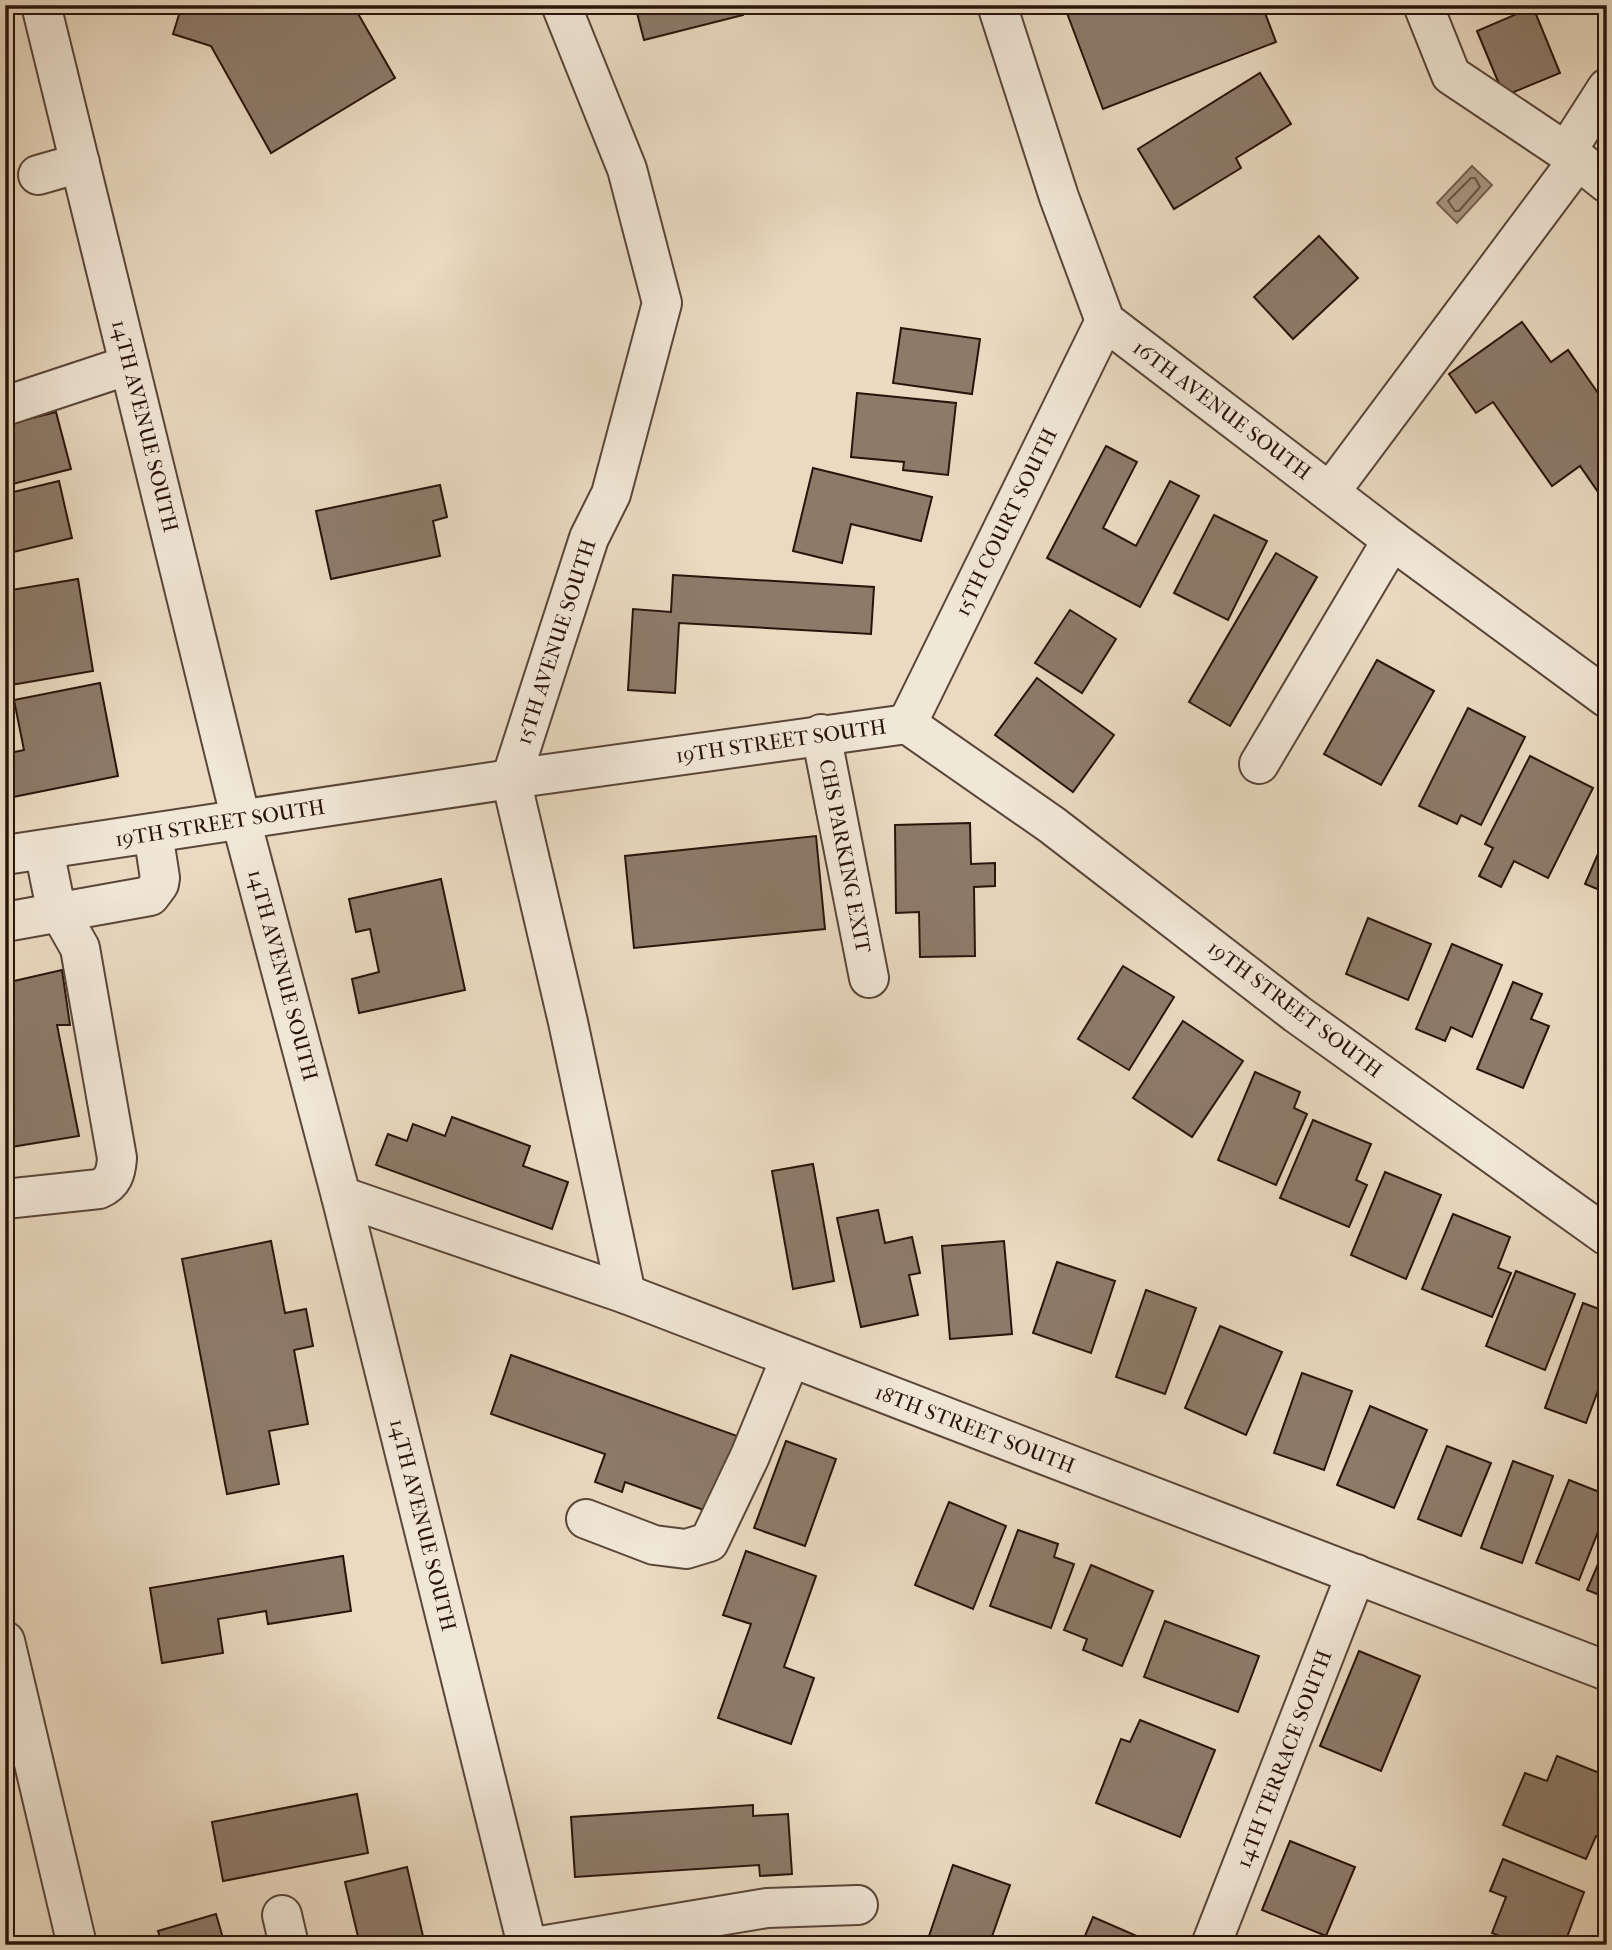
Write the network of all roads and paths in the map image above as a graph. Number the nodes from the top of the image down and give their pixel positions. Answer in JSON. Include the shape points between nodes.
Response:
{"nodes":[{"id":1,"x":41,"y":5,"type":"edge"},
{"id":2,"x":561,"y":5,"type":"edge"},
{"id":3,"x":997,"y":5,"type":"edge"},
{"id":4,"x":1423,"y":5,"type":"edge"},
{"id":5,"x":1607,"y":88,"type":"edge"},
{"id":6,"x":80,"y":163,"type":"junction"},
{"id":7,"x":1584,"y":165,"type":"edge"},
{"id":8,"x":38,"y":175,"type":"dead end"},
{"id":9,"x":1105,"y":321,"type":"junction"},
{"id":10,"x":130,"y":365,"type":"junction"},
{"id":11,"x":5,"y":406,"type":"edge"},
{"id":12,"x":1330,"y":492,"type":"junction"},
{"id":13,"x":1392,"y":540,"type":"junction"},
{"id":14,"x":1607,"y":698,"type":"edge"},
{"id":15,"x":907,"y":724,"type":"junction"},
{"id":16,"x":821,"y":734,"type":"junction"},
{"id":17,"x":1259,"y":764,"type":"dead end"},
{"id":18,"x":510,"y":779,"type":"junction"},
{"id":19,"x":241,"y":820,"type":"junction"},
{"id":20,"x":153,"y":833,"type":"junction"},
{"id":21,"x":16,"y":849,"type":"edge"},
{"id":22,"x":59,"y":913,"type":"junction"},
{"id":23,"x":5,"y":922,"type":"edge"},
{"id":24,"x":869,"y":978,"type":"dead end"},
{"id":25,"x":341,"y":1196,"type":"junction"},
{"id":26,"x":5,"y":1199,"type":"edge"},
{"id":27,"x":1607,"y":1236,"type":"edge"},
{"id":28,"x":626,"y":1294,"type":"junction"},
{"id":29,"x":790,"y":1359,"type":"junction"},
{"id":30,"x":586,"y":1519,"type":"dead end"},
{"id":31,"x":1356,"y":1574,"type":"junction"},
{"id":32,"x":5,"y":1641,"type":"edge"},
{"id":33,"x":1607,"y":1671,"type":"edge"},
{"id":34,"x":858,"y":1905,"type":"dead end"},
{"id":35,"x":77,"y":1945,"type":"edge"},
{"id":36,"x":527,"y":1945,"type":"edge"},
{"id":37,"x":546,"y":1945,"type":"edge"},
{"id":38,"x":1211,"y":1945,"type":"edge"}],
"edges":[{"from":1,"to":6,"type":"street","name":"14TH AVENUE SOUTH"},
{"from":2,"to":18,"type":"street","name":"15TH AVENUE SOUTH","via":[[627,169],[662,303],[611,494],[589,538]]},
{"from":3,"to":9,"type":"street"},
{"from":4,"to":7,"type":"street","via":[[1451,75]]},
{"from":5,"to":7,"type":"street"},
{"from":6,"to":8,"type":"street"},
{"from":6,"to":10,"type":"street","name":"14TH AVENUE SOUTH"},
{"from":7,"to":12,"type":"street"},
{"from":9,"to":12,"type":"street","name":"16TH AVENUE SOUTH"},
{"from":9,"to":15,"type":"street","name":"15TH COURT SOUTH"},
{"from":10,"to":11,"type":"street"},
{"from":10,"to":19,"type":"street","name":"14TH AVENUE SOUTH"},
{"from":12,"to":13,"type":"street","name":"16TH AVENUE SOUTH"},
{"from":13,"to":14,"type":"street","name":"16TH AVENUE SOUTH"},
{"from":13,"to":17,"type":"street"},
{"from":15,"to":16,"type":"street","name":"19TH STREET SOUTH"},
{"from":15,"to":27,"type":"street","name":"19TH STREET SOUTH","via":[[1052,825],[1297,1014]]},
{"from":16,"to":18,"type":"street","name":"19TH STREET SOUTH"},
{"from":16,"to":24,"type":"street","name":"CHS PARKING EXIT"},
{"from":18,"to":19,"type":"street","name":"19TH STREET SOUTH"},
{"from":18,"to":28,"type":"street"},
{"from":19,"to":20,"type":"street","name":"19TH STREET SOUTH"},
{"from":19,"to":25,"type":"street","name":"14TH AVENUE SOUTH"},
{"from":20,"to":21,"type":"street","name":"19TH STREET SOUTH"},
{"from":20,"to":22,"type":"street","via":[[160,878],[150,896]]},
{"from":21,"to":22,"type":"street"},
{"from":22,"to":23,"type":"street"},
{"from":22,"to":26,"type":"street","via":[[80,948],[116,1173],[99,1189]]},
{"from":25,"to":28,"type":"street","name":"18TH STREET SOUTH"},
{"from":25,"to":36,"type":"street","name":"14TH AVENUE SOUTH"},
{"from":28,"to":29,"type":"street","name":"18TH STREET SOUTH"},
{"from":29,"to":30,"type":"street","via":[[709,1542],[686,1549],[654,1545]]},
{"from":29,"to":31,"type":"street","name":"18TH STREET SOUTH"},
{"from":31,"to":33,"type":"street","name":"18TH STREET SOUTH"},
{"from":31,"to":38,"type":"street","name":"14TH TERRACE SOUTH"},
{"from":32,"to":35,"type":"street"},
{"from":34,"to":37,"type":"street","via":[[767,1908]]}]}
